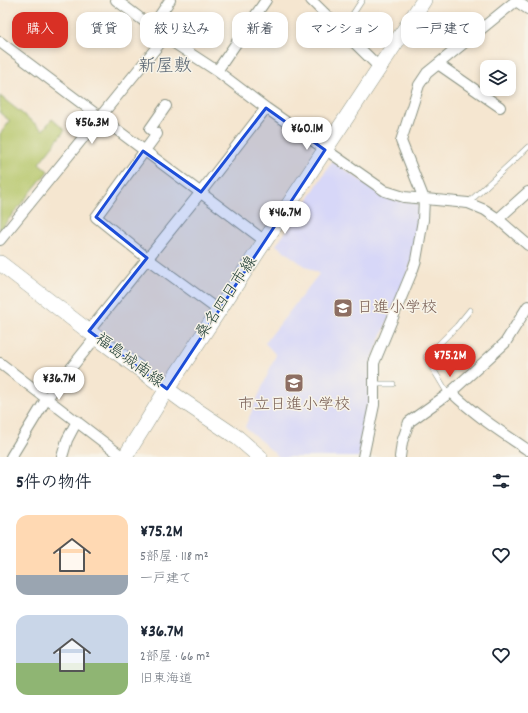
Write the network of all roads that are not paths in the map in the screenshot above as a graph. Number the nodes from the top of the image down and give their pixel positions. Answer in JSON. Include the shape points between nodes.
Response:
{"nodes":[{"id":1,"x":116,"y":0,"type":"edge"},
{"id":2,"x":170,"y":0,"type":"edge"},
{"id":3,"x":266,"y":0,"type":"edge"},
{"id":4,"x":362,"y":0,"type":"edge"},
{"id":5,"x":424,"y":0,"type":"edge"},
{"id":6,"x":516,"y":0,"type":"edge"},
{"id":7,"x":315,"y":1,"type":"edge"},
{"id":8,"x":528,"y":9,"type":"edge"},
{"id":9,"x":162,"y":12,"type":"edge"},
{"id":10,"x":325,"y":12,"type":"edge"},
{"id":11,"x":354,"y":12,"type":"edge"},
{"id":12,"x":140,"y":18,"type":"edge"},
{"id":13,"x":0,"y":42,"type":"edge"},
{"id":14,"x":156,"y":48,"type":"edge"},
{"id":15,"x":182,"y":48,"type":"edge"},
{"id":16,"x":360,"y":48,"type":"edge"},
{"id":17,"x":438,"y":64,"type":"junction"},
{"id":18,"x":379,"y":67,"type":"junction"},
{"id":19,"x":216,"y":71,"type":"junction"},
{"id":20,"x":166,"y":106,"type":"dead end"},
{"id":21,"x":500,"y":107,"type":"dead end"},
{"id":22,"x":266,"y":108,"type":"junction"},
{"id":23,"x":100,"y":118,"type":"junction"},
{"id":24,"x":528,"y":147,"type":"edge"},
{"id":25,"x":325,"y":150,"type":"junction"},
{"id":26,"x":143,"y":151,"type":"junction"},
{"id":27,"x":201,"y":192,"type":"junction"},
{"id":28,"x":528,"y":192,"type":"edge"},
{"id":29,"x":424,"y":199,"type":"junction"},
{"id":30,"x":468,"y":203,"type":"junction"},
{"id":31,"x":498,"y":219,"type":"junction"},
{"id":32,"x":0,"y":240,"type":"edge"},
{"id":33,"x":265,"y":241,"type":"junction"},
{"id":34,"x":528,"y":245,"type":"edge"},
{"id":35,"x":147,"y":258,"type":"junction"},
{"id":36,"x":0,"y":263,"type":"edge"},
{"id":37,"x":528,"y":306,"type":"edge"},
{"id":38,"x":218,"y":310,"type":"junction"},
{"id":39,"x":470,"y":310,"type":"dead end"},
{"id":40,"x":92,"y":334,"type":"junction"},
{"id":41,"x":0,"y":363,"type":"edge"},
{"id":42,"x":374,"y":384,"type":"junction"},
{"id":43,"x":393,"y":384,"type":"dead end"},
{"id":44,"x":167,"y":389,"type":"junction"},
{"id":45,"x":449,"y":393,"type":"junction"},
{"id":46,"x":47,"y":398,"type":"junction"},
{"id":47,"x":77,"y":421,"type":"junction"},
{"id":48,"x":528,"y":450,"type":"edge"},
{"id":49,"x":11,"y":457,"type":"edge"},
{"id":50,"x":62,"y":457,"type":"edge"},
{"id":51,"x":124,"y":457,"type":"edge"},
{"id":52,"x":260,"y":457,"type":"edge"},
{"id":53,"x":363,"y":457,"type":"edge"},
{"id":54,"x":400,"y":457,"type":"edge"}],
"edges":[{"from":1,"to":12,"type":"street"},
{"from":2,"to":9,"type":"street"},
{"from":3,"to":19,"type":"street"},
{"from":4,"to":11,"type":"lane"},
{"from":5,"to":18,"type":"main road","name":"桑名四日市線"},
{"from":6,"to":8,"type":"street"},
{"from":6,"to":17,"type":"street"},
{"from":7,"to":10,"type":"street"},
{"from":13,"to":23,"type":"street"},
{"from":14,"to":23,"type":"street"},
{"from":15,"to":19,"type":"street"},
{"from":16,"to":18,"type":"street"},
{"from":17,"to":21,"type":"street"},
{"from":17,"to":29,"type":"street","via":[[427,73],[419,85],[401,141]]},
{"from":18,"to":25,"type":"main road","name":"桑名四日市線"},
{"from":19,"to":22,"type":"street"},
{"from":20,"to":26,"type":"street","via":[[150,129],[157,134]]},
{"from":22,"to":25,"type":"street"},
{"from":22,"to":27,"type":"street"},
{"from":23,"to":26,"type":"street"},
{"from":23,"to":32,"type":"street"},
{"from":24,"to":30,"type":"lane"},
{"from":25,"to":29,"type":"street","via":[[385,191]]},
{"from":25,"to":33,"type":"main road","name":"桑名四日市線"},
{"from":26,"to":27,"type":"street"},
{"from":26,"to":35,"type":"street","via":[[96,217]]},
{"from":27,"to":33,"type":"street"},
{"from":27,"to":35,"type":"street"},
{"from":28,"to":31,"type":"street"},
{"from":29,"to":30,"type":"street"},
{"from":29,"to":42,"type":"street","via":[[416,260],[374,363]]},
{"from":30,"to":31,"type":"street"},
{"from":31,"to":34,"type":"street"},
{"from":33,"to":38,"type":"main road","name":"桑名四日市線"},
{"from":35,"to":38,"type":"street"},
{"from":35,"to":40,"type":"street"},
{"from":36,"to":40,"type":"main road","name":"福島城南線"},
{"from":37,"to":45,"type":"street","via":[[505,343]]},
{"from":38,"to":44,"type":"main road","name":"桑名四日市線"},
{"from":39,"to":45,"type":"lane","via":[[426,357]]},
{"from":40,"to":44,"type":"main road","name":"福島城南線"},
{"from":40,"to":46,"type":"street"},
{"from":41,"to":46,"type":"street"},
{"from":42,"to":43,"type":"lane"},
{"from":42,"to":53,"type":"street","via":[[374,405]]},
{"from":44,"to":51,"type":"main road","name":"桑名四日市線"},
{"from":44,"to":52,"type":"main road","name":"福島城南線","via":[[238,438]]},
{"from":45,"to":48,"type":"street"},
{"from":45,"to":54,"type":"street","via":[[409,422]]},
{"from":46,"to":47,"type":"street"},
{"from":46,"to":49,"type":"street"},
{"from":47,"to":50,"type":"street"},
{"from":47,"to":51,"type":"street"}]}
